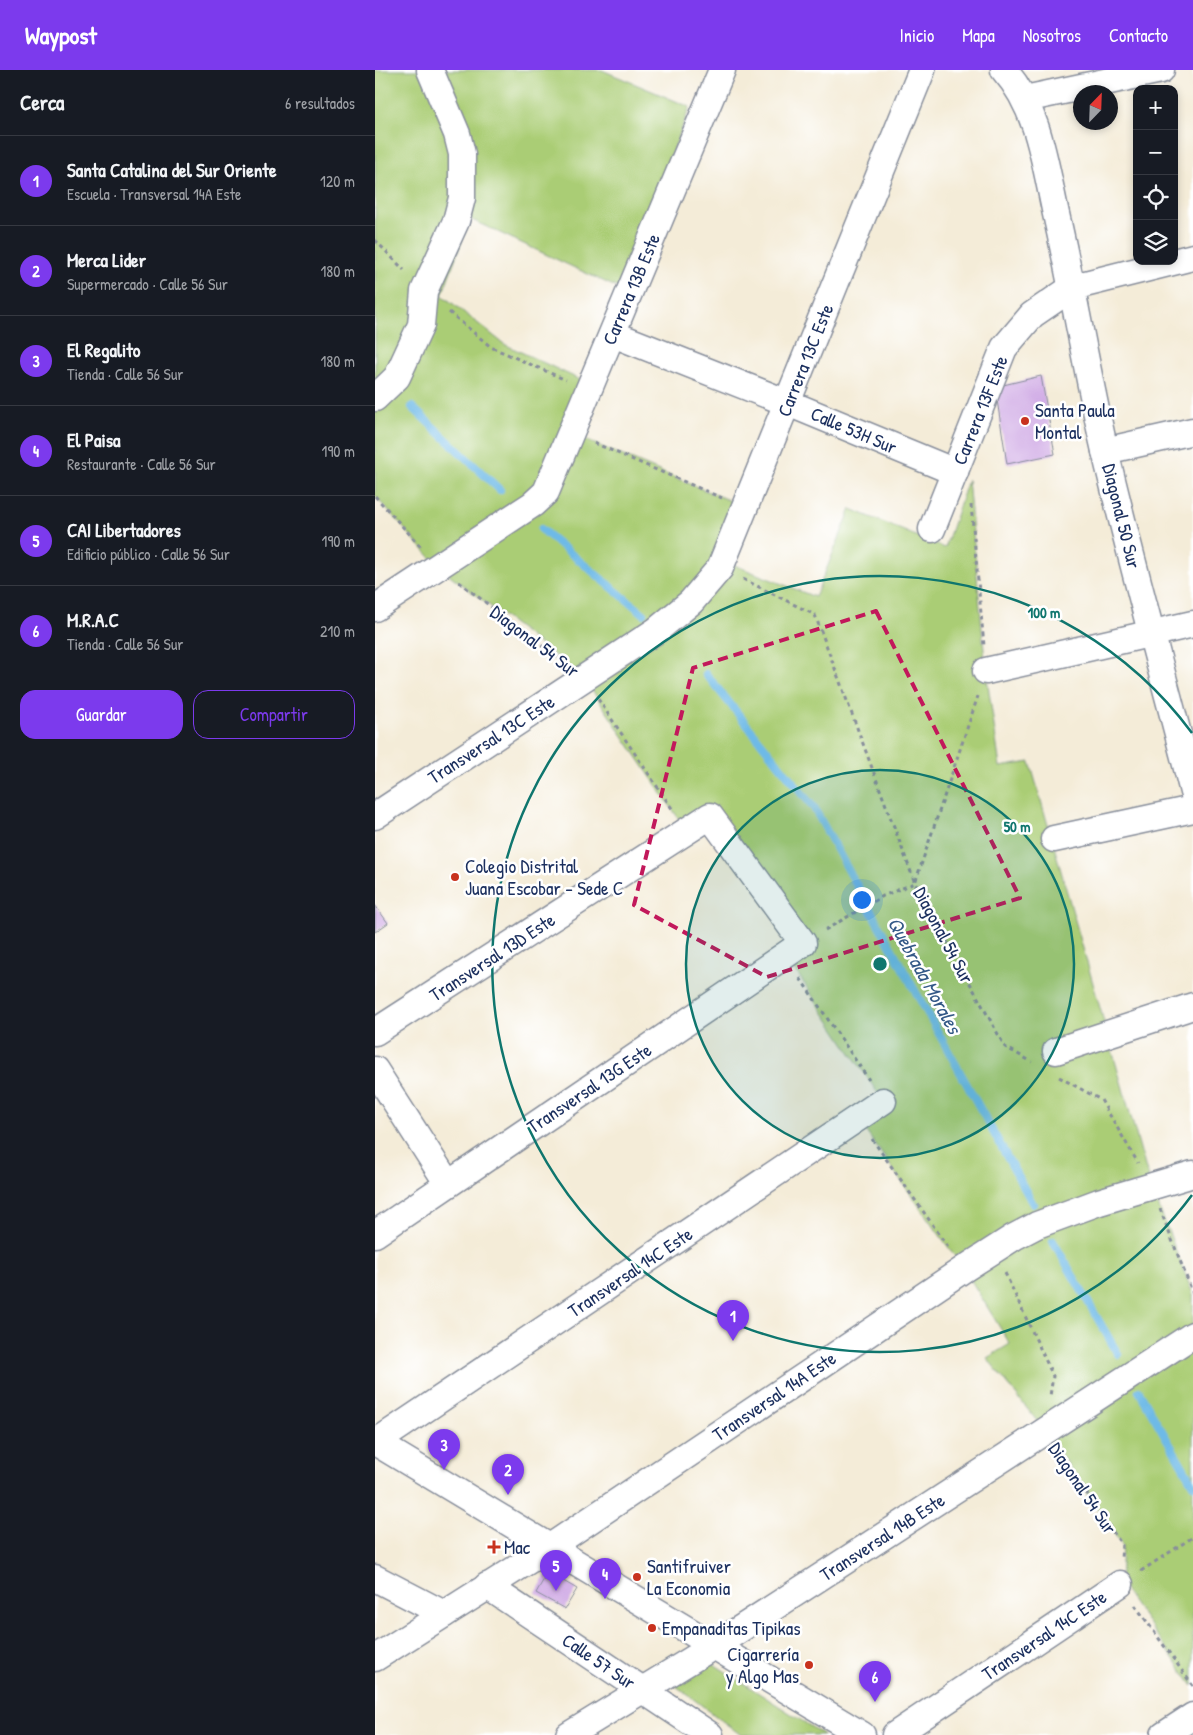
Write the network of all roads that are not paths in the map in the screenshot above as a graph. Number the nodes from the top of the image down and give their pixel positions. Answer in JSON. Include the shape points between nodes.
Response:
{"nodes":[{"id":1,"x":430,"y":70,"type":"edge"},
{"id":2,"x":722,"y":70,"type":"edge"},
{"id":3,"x":922,"y":70,"type":"edge"},
{"id":4,"x":1005,"y":70,"type":"edge"},
{"id":5,"x":1161,"y":70,"type":"edge"},
{"id":6,"x":1025,"y":99,"type":"junction"},
{"id":7,"x":1193,"y":257,"type":"edge"},
{"id":8,"x":1073,"y":288,"type":"junction"},
{"id":9,"x":613,"y":334,"type":"junction"},
{"id":10,"x":376,"y":397,"type":"edge"},
{"id":11,"x":788,"y":403,"type":"junction"},
{"id":12,"x":1193,"y":431,"type":"edge"},
{"id":13,"x":1105,"y":450,"type":"junction"},
{"id":14,"x":955,"y":472,"type":"junction"},
{"id":15,"x":932,"y":529,"type":"dead end"},
{"id":16,"x":375,"y":608,"type":"edge"},
{"id":17,"x":1193,"y":624,"type":"edge"},
{"id":18,"x":657,"y":630,"type":"joint"},
{"id":19,"x":1152,"y":634,"type":"junction"},
{"id":20,"x":986,"y":670,"type":"road end"},
{"id":21,"x":1193,"y":792,"type":"edge"},
{"id":22,"x":1193,"y":809,"type":"edge"},
{"id":23,"x":375,"y":816,"type":"edge"},
{"id":24,"x":1054,"y":839,"type":"dead end"},
{"id":25,"x":794,"y":949,"type":"joint"},
{"id":26,"x":1193,"y":1006,"type":"edge"},
{"id":27,"x":375,"y":1032,"type":"edge"},
{"id":28,"x":1049,"y":1063,"type":"road end"},
{"id":29,"x":375,"y":1070,"type":"edge"},
{"id":30,"x":883,"y":1101,"type":"road end"},
{"id":31,"x":1193,"y":1174,"type":"edge"},
{"id":32,"x":448,"y":1184,"type":"junction"},
{"id":33,"x":375,"y":1234,"type":"edge"},
{"id":34,"x":1193,"y":1336,"type":"edge"},
{"id":35,"x":375,"y":1442,"type":"edge"},
{"id":36,"x":550,"y":1547,"type":"junction"},
{"id":37,"x":375,"y":1578,"type":"edge"},
{"id":38,"x":1120,"y":1584,"type":"road end"},
{"id":39,"x":487,"y":1586,"type":"junction"},
{"id":40,"x":444,"y":1614,"type":"junction"},
{"id":41,"x":714,"y":1646,"type":"junction"},
{"id":42,"x":375,"y":1658,"type":"edge"},
{"id":43,"x":643,"y":1690,"type":"junction"},
{"id":44,"x":1193,"y":1716,"type":"edge"},
{"id":45,"x":569,"y":1735,"type":"edge"},
{"id":46,"x":710,"y":1735,"type":"edge"},
{"id":47,"x":862,"y":1735,"type":"edge"},
{"id":48,"x":895,"y":1735,"type":"edge"},
{"id":49,"x":1164,"y":1735,"type":"edge"}],
"edges":[{"from":1,"to":10,"type":"street","via":[[457,134],[462,154],[463,198],[456,222],[424,291],[421,325],[409,354],[397,377]]},
{"from":2,"to":9,"type":"street","name":"Carrera 13B Este"},
{"from":3,"to":11,"type":"street","name":"Carrera 13C Este"},
{"from":4,"to":6,"type":"street","name":"Diagonal 50 Sur"},
{"from":5,"to":6,"type":"street"},
{"from":6,"to":8,"type":"street","name":"Diagonal 50 Sur","via":[[1040,142]]},
{"from":7,"to":8,"type":"street","name":"Carrera 13F Este"},
{"from":8,"to":13,"type":"street","name":"Diagonal 50 Sur"},
{"from":8,"to":14,"type":"street","name":"Carrera 13F Este","via":[[1032,315],[1004,348]]},
{"from":9,"to":11,"type":"street","name":"Calle 53H Sur"},
{"from":9,"to":16,"type":"street","name":"Carrera 13B Este","via":[[546,492],[533,504]]},
{"from":11,"to":14,"type":"street","name":"Calle 53H Sur"},
{"from":11,"to":18,"type":"street","name":"Carrera 13C Este","via":[[720,568],[691,602]]},
{"from":12,"to":13,"type":"street"},
{"from":13,"to":19,"type":"street","name":"Diagonal 50 Sur"},
{"from":14,"to":15,"type":"street","name":"Carrera 13F Este"},
{"from":17,"to":19,"type":"street"},
{"from":18,"to":23,"type":"street","name":"Transversal 13C Este"},
{"from":19,"to":20,"type":"street"},
{"from":19,"to":21,"type":"street","name":"Diagonal 50 Sur"},
{"from":22,"to":24,"type":"street"},
{"from":25,"to":27,"type":"street","name":"Transversal 13D Este","via":[[710,816]]},
{"from":25,"to":32,"type":"street","name":"Transversal 13G Este"},
{"from":26,"to":28,"type":"street"},
{"from":29,"to":32,"type":"street"},
{"from":30,"to":35,"type":"street","name":"Transversal 14C Este"},
{"from":31,"to":36,"type":"street","name":"Transversal 14A Este","via":[[1099,1202],[1037,1225],[964,1269]]},
{"from":32,"to":33,"type":"street","name":"Transversal 13G Este"},
{"from":34,"to":41,"type":"street","name":"Transversal 14B Este"},
{"from":35,"to":36,"type":"street"},
{"from":36,"to":39,"type":"street","name":"Transversal 14A Este"},
{"from":36,"to":41,"type":"street"},
{"from":37,"to":40,"type":"street"},
{"from":38,"to":48,"type":"street","name":"Transversal 14C Este"},
{"from":39,"to":40,"type":"street","name":"Transversal 14A Este"},
{"from":39,"to":43,"type":"street","name":"Calle 57 Sur"},
{"from":40,"to":42,"type":"street","name":"Transversal 14A Este"},
{"from":41,"to":43,"type":"street","name":"Transversal 14B Este"},
{"from":41,"to":47,"type":"street"},
{"from":43,"to":45,"type":"street","name":"Transversal 14B Este"},
{"from":43,"to":46,"type":"street","name":"Calle 57 Sur"},
{"from":44,"to":49,"type":"street"}]}
